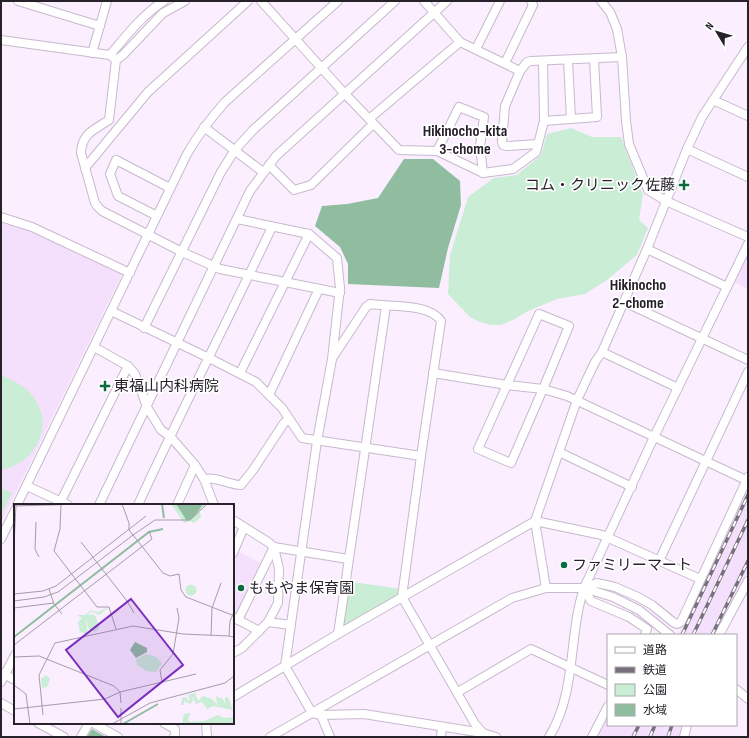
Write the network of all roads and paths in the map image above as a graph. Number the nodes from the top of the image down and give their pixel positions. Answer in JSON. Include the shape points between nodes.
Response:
{"nodes":[{"id":1,"x":18,"y":1,"type":"edge"},
{"id":2,"x":107,"y":1,"type":"edge"},
{"id":3,"x":164,"y":1,"type":"edge"},
{"id":4,"x":185,"y":1,"type":"edge"},
{"id":5,"x":248,"y":1,"type":"edge"},
{"id":6,"x":261,"y":1,"type":"edge"},
{"id":7,"x":338,"y":1,"type":"edge"},
{"id":8,"x":395,"y":1,"type":"edge"},
{"id":9,"x":424,"y":1,"type":"edge"},
{"id":10,"x":447,"y":1,"type":"edge"},
{"id":11,"x":500,"y":1,"type":"edge"},
{"id":12,"x":531,"y":1,"type":"edge"},
{"id":13,"x":601,"y":1,"type":"edge"},
{"id":14,"x":434,"y":12,"type":"junction"},
{"id":15,"x":100,"y":26,"type":"junction"},
{"id":16,"x":296,"y":39,"type":"junction"},
{"id":17,"x":1,"y":40,"type":"edge"},
{"id":18,"x":460,"y":42,"type":"junction"},
{"id":19,"x":476,"y":49,"type":"junction"},
{"id":20,"x":747,"y":51,"type":"edge"},
{"id":21,"x":92,"y":53,"type":"junction"},
{"id":22,"x":622,"y":57,"type":"junction"},
{"id":23,"x":113,"y":58,"type":"junction"},
{"id":24,"x":594,"y":59,"type":"junction"},
{"id":25,"x":568,"y":60,"type":"junction"},
{"id":26,"x":543,"y":61,"type":"junction"},
{"id":27,"x":505,"y":63,"type":"junction"},
{"id":28,"x":322,"y":68,"type":"junction"},
{"id":29,"x":520,"y":71,"type":"junction"},
{"id":30,"x":345,"y":94,"type":"junction"},
{"id":31,"x":713,"y":100,"type":"junction"},
{"id":32,"x":748,"y":116,"type":"edge"},
{"id":33,"x":571,"y":119,"type":"junction"},
{"id":34,"x":544,"y":121,"type":"junction"},
{"id":35,"x":371,"y":122,"type":"junction"},
{"id":36,"x":204,"y":127,"type":"junction"},
{"id":37,"x":538,"y":144,"type":"junction"},
{"id":38,"x":687,"y":149,"type":"junction"},
{"id":39,"x":235,"y":150,"type":"junction"},
{"id":40,"x":437,"y":151,"type":"junction"},
{"id":41,"x":269,"y":165,"type":"junction"},
{"id":42,"x":85,"y":168,"type":"junction"},
{"id":43,"x":263,"y":172,"type":"junction"},
{"id":44,"x":483,"y":173,"type":"junction"},
{"id":45,"x":748,"y":177,"type":"edge"},
{"id":46,"x":170,"y":188,"type":"junction"},
{"id":47,"x":666,"y":201,"type":"junction"},
{"id":48,"x":157,"y":216,"type":"junction"},
{"id":49,"x":1,"y":217,"type":"edge"},
{"id":50,"x":236,"y":219,"type":"junction"},
{"id":51,"x":272,"y":227,"type":"junction"},
{"id":52,"x":148,"y":234,"type":"junction"},
{"id":53,"x":308,"y":234,"type":"junction"},
{"id":54,"x":748,"y":237,"type":"edge"},
{"id":55,"x":748,"y":244,"type":"edge"},
{"id":56,"x":647,"y":249,"type":"junction"},
{"id":57,"x":182,"y":252,"type":"junction"},
{"id":58,"x":214,"y":267,"type":"junction"},
{"id":59,"x":130,"y":273,"type":"junction"},
{"id":60,"x":250,"y":275,"type":"junction"},
{"id":61,"x":284,"y":282,"type":"junction"},
{"id":62,"x":727,"y":287,"type":"junction"},
{"id":63,"x":319,"y":289,"type":"junction"},
{"id":64,"x":340,"y":292,"type":"junction"},
{"id":65,"x":624,"y":302,"type":"junction"},
{"id":66,"x":386,"y":306,"type":"junction"},
{"id":67,"x":111,"y":311,"type":"junction"},
{"id":68,"x":144,"y":328,"type":"junction"},
{"id":69,"x":703,"y":338,"type":"junction"},
{"id":70,"x":178,"y":343,"type":"junction"},
{"id":71,"x":94,"y":347,"type":"junction"},
{"id":72,"x":602,"y":352,"type":"junction"},
{"id":73,"x":209,"y":358,"type":"junction"},
{"id":74,"x":332,"y":359,"type":"junction"},
{"id":75,"x":748,"y":360,"type":"edge"},
{"id":76,"x":128,"y":366,"type":"junction"},
{"id":77,"x":748,"y":372,"type":"edge"},
{"id":78,"x":240,"y":373,"type":"junction"},
{"id":79,"x":433,"y":373,"type":"junction"},
{"id":80,"x":507,"y":385,"type":"junction"},
{"id":81,"x":678,"y":388,"type":"junction"},
{"id":82,"x":543,"y":389,"type":"junction"},
{"id":83,"x":269,"y":395,"type":"junction"},
{"id":84,"x":576,"y":400,"type":"junction"},
{"id":85,"x":147,"y":407,"type":"junction"},
{"id":86,"x":288,"y":419,"type":"junction"},
{"id":87,"x":170,"y":436,"type":"junction"},
{"id":88,"x":654,"y":437,"type":"junction"},
{"id":89,"x":317,"y":441,"type":"junction"},
{"id":90,"x":365,"y":448,"type":"junction"},
{"id":91,"x":559,"y":452,"type":"junction"},
{"id":92,"x":421,"y":456,"type":"junction"},
{"id":93,"x":706,"y":462,"type":"junction"},
{"id":94,"x":196,"y":465,"type":"junction"},
{"id":95,"x":204,"y":479,"type":"junction"},
{"id":96,"x":747,"y":479,"type":"edge"},
{"id":97,"x":27,"y":486,"type":"junction"},
{"id":98,"x":632,"y":487,"type":"junction"},
{"id":99,"x":64,"y":503,"type":"edge"},
{"id":100,"x":18,"y":504,"type":"edge"},
{"id":101,"x":99,"y":504,"type":"edge"},
{"id":102,"x":138,"y":504,"type":"edge"},
{"id":103,"x":177,"y":504,"type":"edge"},
{"id":104,"x":214,"y":504,"type":"edge"},
{"id":105,"x":14,"y":512,"type":"edge"},
{"id":106,"x":234,"y":521,"type":"edge"},
{"id":107,"x":534,"y":521,"type":"junction"},
{"id":108,"x":244,"y":527,"type":"junction"},
{"id":109,"x":607,"y":537,"type":"junction"},
{"id":110,"x":1,"y":539,"type":"edge"},
{"id":111,"x":274,"y":547,"type":"junction"},
{"id":112,"x":234,"y":551,"type":"edge"},
{"id":113,"x":302,"y":552,"type":"junction"},
{"id":114,"x":348,"y":559,"type":"junction"},
{"id":115,"x":660,"y":561,"type":"junction"},
{"id":116,"x":700,"y":579,"type":"junction"},
{"id":117,"x":748,"y":580,"type":"edge"},
{"id":118,"x":546,"y":588,"type":"junction"},
{"id":119,"x":584,"y":588,"type":"junction"},
{"id":120,"x":402,"y":597,"type":"junction"},
{"id":121,"x":236,"y":618,"type":"edge"},
{"id":122,"x":268,"y":622,"type":"junction"},
{"id":123,"x":291,"y":624,"type":"junction"},
{"id":124,"x":259,"y":631,"type":"junction"},
{"id":125,"x":338,"y":634,"type":"junction"},
{"id":126,"x":645,"y":634,"type":"edge"},
{"id":127,"x":669,"y":634,"type":"edge"},
{"id":128,"x":720,"y":634,"type":"edge"},
{"id":129,"x":430,"y":645,"type":"junction"},
{"id":130,"x":234,"y":652,"type":"edge"},
{"id":131,"x":14,"y":657,"type":"edge"},
{"id":132,"x":285,"y":666,"type":"junction"},
{"id":133,"x":571,"y":668,"type":"junction"},
{"id":134,"x":2,"y":676,"type":"edge"},
{"id":135,"x":14,"y":680,"type":"edge"},
{"id":136,"x":607,"y":685,"type":"edge"},
{"id":137,"x":737,"y":690,"type":"edge"},
{"id":138,"x":458,"y":692,"type":"junction"},
{"id":139,"x":234,"y":696,"type":"edge"},
{"id":140,"x":748,"y":699,"type":"edge"},
{"id":141,"x":1,"y":703,"type":"edge"},
{"id":142,"x":607,"y":708,"type":"edge"},
{"id":143,"x":14,"y":710,"type":"edge"},
{"id":144,"x":312,"y":713,"type":"junction"},
{"id":145,"x":321,"y":715,"type":"junction"},
{"id":146,"x":40,"y":724,"type":"edge"},
{"id":147,"x":88,"y":724,"type":"edge"},
{"id":148,"x":95,"y":724,"type":"edge"},
{"id":149,"x":166,"y":724,"type":"edge"},
{"id":150,"x":206,"y":724,"type":"edge"},
{"id":151,"x":687,"y":726,"type":"edge"},
{"id":152,"x":442,"y":727,"type":"junction"},
{"id":153,"x":482,"y":735,"type":"edge"},
{"id":154,"x":64,"y":737,"type":"edge"},
{"id":155,"x":81,"y":737,"type":"edge"},
{"id":156,"x":118,"y":737,"type":"edge"},
{"id":157,"x":174,"y":737,"type":"edge"},
{"id":158,"x":207,"y":737,"type":"edge"},
{"id":159,"x":270,"y":737,"type":"edge"},
{"id":160,"x":330,"y":737,"type":"edge"},
{"id":161,"x":441,"y":737,"type":"edge"},
{"id":162,"x":496,"y":737,"type":"edge"},
{"id":163,"x":549,"y":737,"type":"edge"},
{"id":164,"x":592,"y":737,"type":"edge"},
{"id":165,"x":684,"y":737,"type":"edge"}],
"edges":[{"from":1,"to":15,"type":"street"},
{"from":2,"to":15,"type":"street"},
{"from":3,"to":23,"type":"street","via":[[140,22]]},
{"from":4,"to":23,"type":"street","via":[[163,14],[124,55]]},
{"from":5,"to":42,"type":"street","via":[[148,92]]},
{"from":6,"to":16,"type":"street"},
{"from":7,"to":16,"type":"street"},
{"from":8,"to":28,"type":"street"},
{"from":9,"to":14,"type":"street"},
{"from":10,"to":14,"type":"street"},
{"from":11,"to":19,"type":"street"},
{"from":12,"to":27,"type":"street","via":[[533,5]]},
{"from":13,"to":22,"type":"street","via":[[610,12],[617,29]]},
{"from":14,"to":18,"type":"street"},
{"from":14,"to":30,"type":"street"},
{"from":15,"to":21,"type":"street"},
{"from":16,"to":28,"type":"street"},
{"from":16,"to":36,"type":"street","via":[[225,102]]},
{"from":17,"to":21,"type":"street"},
{"from":18,"to":19,"type":"street"},
{"from":18,"to":35,"type":"street"},
{"from":19,"to":27,"type":"street"},
{"from":20,"to":31,"type":"street"},
{"from":21,"to":23,"type":"street"},
{"from":22,"to":24,"type":"street"},
{"from":22,"to":47,"type":"street","via":[[629,144],[648,190]]},
{"from":23,"to":42,"type":"street","via":[[109,120],[83,140],[81,153]]},
{"from":24,"to":25,"type":"street"},
{"from":24,"to":33,"type":"street","via":[[597,117]]},
{"from":25,"to":26,"type":"street"},
{"from":25,"to":33,"type":"street"},
{"from":26,"to":29,"type":"street","via":[[527,62]]},
{"from":26,"to":34,"type":"street"},
{"from":27,"to":29,"type":"street"},
{"from":28,"to":30,"type":"street"},
{"from":28,"to":39,"type":"street","via":[[252,130]]},
{"from":29,"to":37,"type":"street","via":[[506,106],[502,142],[507,146]]},
{"from":30,"to":35,"type":"street"},
{"from":30,"to":41,"type":"street"},
{"from":31,"to":32,"type":"street"},
{"from":31,"to":38,"type":"street"},
{"from":33,"to":34,"type":"street"},
{"from":34,"to":37,"type":"street"},
{"from":35,"to":40,"type":"street","via":[[399,150]]},
{"from":35,"to":41,"type":"street","via":[[311,185],[294,190]]},
{"from":36,"to":39,"type":"street"},
{"from":36,"to":46,"type":"street"},
{"from":37,"to":44,"type":"street","via":[[536,152],[513,170]]},
{"from":38,"to":45,"type":"street"},
{"from":38,"to":47,"type":"street"},
{"from":39,"to":43,"type":"street"},
{"from":39,"to":57,"type":"street","via":[[221,172]]},
{"from":40,"to":44,"type":"street"},
{"from":40,"to":44,"type":"street","via":[[459,107],[484,117],[480,146]]},
{"from":41,"to":43,"type":"street"},
{"from":42,"to":52,"type":"street","via":[[98,207]]},
{"from":43,"to":50,"type":"street"},
{"from":46,"to":48,"type":"street"},
{"from":46,"to":48,"type":"street","via":[[116,160],[110,174],[118,196]]},
{"from":47,"to":54,"type":"street"},
{"from":47,"to":56,"type":"street"},
{"from":48,"to":52,"type":"street"},
{"from":49,"to":59,"type":"street","via":[[32,227]]},
{"from":50,"to":51,"type":"street"},
{"from":50,"to":58,"type":"street"},
{"from":51,"to":53,"type":"street"},
{"from":51,"to":60,"type":"street"},
{"from":52,"to":57,"type":"street"},
{"from":52,"to":59,"type":"street"},
{"from":53,"to":61,"type":"street"},
{"from":53,"to":64,"type":"street","via":[[337,258]]},
{"from":55,"to":62,"type":"street"},
{"from":56,"to":62,"type":"street"},
{"from":56,"to":65,"type":"street"},
{"from":57,"to":58,"type":"street"},
{"from":57,"to":68,"type":"street"},
{"from":58,"to":60,"type":"street"},
{"from":58,"to":70,"type":"street"},
{"from":59,"to":67,"type":"street"},
{"from":60,"to":61,"type":"street"},
{"from":60,"to":73,"type":"street"},
{"from":61,"to":63,"type":"street"},
{"from":61,"to":78,"type":"street"},
{"from":62,"to":69,"type":"street"},
{"from":63,"to":64,"type":"street"},
{"from":63,"to":83,"type":"street"},
{"from":64,"to":74,"type":"street"},
{"from":65,"to":69,"type":"street"},
{"from":65,"to":72,"type":"street"},
{"from":66,"to":74,"type":"street","via":[[370,304]]},
{"from":66,"to":79,"type":"street","via":[[417,308],[433,313],[441,321]]},
{"from":66,"to":90,"type":"street"},
{"from":67,"to":68,"type":"street"},
{"from":67,"to":71,"type":"street"},
{"from":68,"to":70,"type":"street"},
{"from":69,"to":75,"type":"street"},
{"from":69,"to":81,"type":"street"},
{"from":70,"to":73,"type":"street"},
{"from":70,"to":85,"type":"street"},
{"from":71,"to":76,"type":"street"},
{"from":71,"to":97,"type":"street"},
{"from":72,"to":81,"type":"street"},
{"from":72,"to":84,"type":"street","via":[[591,368]]},
{"from":73,"to":78,"type":"street"},
{"from":73,"to":87,"type":"street"},
{"from":74,"to":89,"type":"street"},
{"from":76,"to":85,"type":"street","via":[[135,374]]},
{"from":76,"to":99,"type":"street"},
{"from":77,"to":93,"type":"street"},
{"from":78,"to":83,"type":"street","via":[[256,382]]},
{"from":79,"to":80,"type":"street"},
{"from":79,"to":92,"type":"street"},
{"from":80,"to":82,"type":"street"},
{"from":80,"to":82,"type":"street","via":[[539,314],[569,326]]},
{"from":80,"to":82,"type":"street","via":[[478,449],[511,463]]},
{"from":81,"to":88,"type":"street"},
{"from":82,"to":84,"type":"street"},
{"from":83,"to":86,"type":"street","via":[[282,408]]},
{"from":84,"to":88,"type":"street"},
{"from":84,"to":91,"type":"street"},
{"from":85,"to":87,"type":"street","via":[[161,430]]},
{"from":85,"to":101,"type":"street"},
{"from":86,"to":89,"type":"street","via":[[302,438]]},
{"from":86,"to":95,"type":"street","via":[[241,485]]},
{"from":87,"to":94,"type":"street"},
{"from":87,"to":102,"type":"street"},
{"from":88,"to":93,"type":"street"},
{"from":88,"to":98,"type":"street"},
{"from":89,"to":90,"type":"street"},
{"from":89,"to":113,"type":"street"},
{"from":90,"to":92,"type":"street"},
{"from":90,"to":114,"type":"street"},
{"from":91,"to":98,"type":"street"},
{"from":91,"to":107,"type":"street"},
{"from":92,"to":120,"type":"street"},
{"from":93,"to":96,"type":"street"},
{"from":93,"to":115,"type":"street"},
{"from":94,"to":95,"type":"street"},
{"from":94,"to":103,"type":"street"},
{"from":95,"to":104,"type":"street"},
{"from":96,"to":116,"type":"street"},
{"from":97,"to":99,"type":"street"},
{"from":97,"to":100,"type":"street"},
{"from":98,"to":109,"type":"street"},
{"from":105,"to":110,"type":"street"},
{"from":106,"to":108,"type":"street"},
{"from":107,"to":109,"type":"street"},
{"from":107,"to":118,"type":"street"},
{"from":107,"to":120,"type":"street"},
{"from":108,"to":111,"type":"street"},
{"from":108,"to":112,"type":"street"},
{"from":109,"to":115,"type":"street"},
{"from":109,"to":119,"type":"street"},
{"from":111,"to":113,"type":"street"},
{"from":111,"to":121,"type":"street"},
{"from":111,"to":122,"type":"street","via":[[279,569],[279,596]]},
{"from":113,"to":114,"type":"street"},
{"from":113,"to":123,"type":"street"},
{"from":114,"to":125,"type":"street"},
{"from":115,"to":116,"type":"street"},
{"from":116,"to":119,"type":"street","via":[[681,622],[677,624],[652,605],[615,587],[597,583]]},
{"from":117,"to":128,"type":"street"},
{"from":118,"to":119,"type":"street"},
{"from":118,"to":129,"type":"street","via":[[512,598]]},
{"from":119,"to":126,"type":"street","via":[[591,601],[630,617],[647,630]]},
{"from":119,"to":127,"type":"street","via":[[613,597],[639,610]]},
{"from":119,"to":133,"type":"street"},
{"from":120,"to":125,"type":"street"},
{"from":120,"to":129,"type":"street"},
{"from":121,"to":124,"type":"street"},
{"from":122,"to":123,"type":"street"},
{"from":122,"to":124,"type":"street"},
{"from":123,"to":132,"type":"street"},
{"from":124,"to":130,"type":"street"},
{"from":125,"to":132,"type":"street"},
{"from":129,"to":138,"type":"street"},
{"from":129,"to":144,"type":"street"},
{"from":131,"to":134,"type":"street"},
{"from":132,"to":139,"type":"street"},
{"from":132,"to":144,"type":"street"},
{"from":133,"to":136,"type":"street"},
{"from":133,"to":138,"type":"street","via":[[531,649]]},
{"from":133,"to":163,"type":"street","via":[[564,702]]},
{"from":134,"to":135,"type":"street"},
{"from":137,"to":140,"type":"street"},
{"from":138,"to":153,"type":"street"},
{"from":141,"to":143,"type":"street"},
{"from":142,"to":164,"type":"street"},
{"from":144,"to":145,"type":"street"},
{"from":144,"to":159,"type":"street"},
{"from":145,"to":152,"type":"street","via":[[364,714]]},
{"from":145,"to":160,"type":"street"},
{"from":146,"to":154,"type":"street"},
{"from":147,"to":155,"type":"street"},
{"from":148,"to":156,"type":"street"},
{"from":149,"to":157,"type":"street","via":[[175,729]]},
{"from":150,"to":158,"type":"street"},
{"from":151,"to":165,"type":"street"},
{"from":152,"to":153,"type":"street"},
{"from":152,"to":161,"type":"street"},
{"from":153,"to":162,"type":"street"}]}
